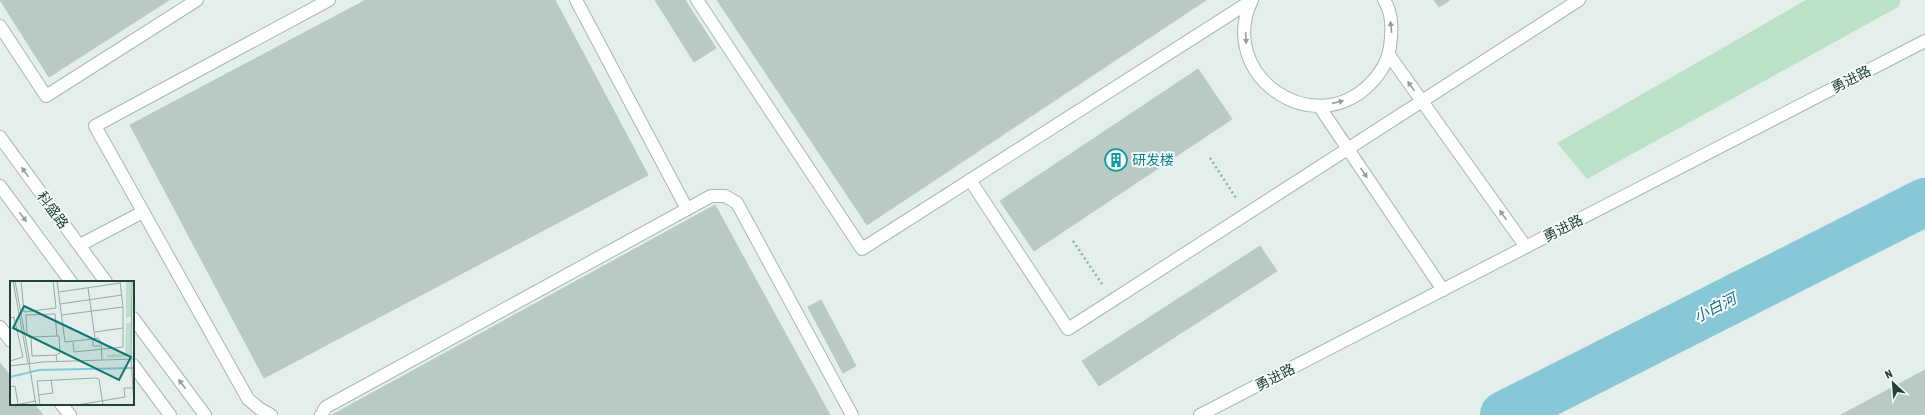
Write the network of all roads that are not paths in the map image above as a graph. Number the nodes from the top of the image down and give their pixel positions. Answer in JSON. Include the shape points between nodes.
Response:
{"nodes":[{"id":1,"x":197,"y":0,"type":"edge"},
{"id":2,"x":329,"y":0,"type":"edge"},
{"id":3,"x":576,"y":0,"type":"edge"},
{"id":4,"x":697,"y":0,"type":"edge"},
{"id":5,"x":1384,"y":0,"type":"edge"},
{"id":6,"x":1578,"y":0,"type":"edge"},
{"id":7,"x":1252,"y":1,"type":"edge"},
{"id":8,"x":0,"y":26,"type":"edge"},
{"id":9,"x":1925,"y":41,"type":"edge"},
{"id":10,"x":1389,"y":55,"type":"junction"},
{"id":11,"x":1422,"y":101,"type":"junction"},
{"id":12,"x":1319,"y":106,"type":"junction"},
{"id":13,"x":0,"y":137,"type":"edge"},
{"id":14,"x":1348,"y":149,"type":"junction"},
{"id":15,"x":970,"y":180,"type":"junction"},
{"id":16,"x":0,"y":186,"type":"edge"},
{"id":17,"x":687,"y":209,"type":"junction"},
{"id":18,"x":143,"y":212,"type":"junction"},
{"id":19,"x":80,"y":245,"type":"junction"},
{"id":20,"x":1526,"y":247,"type":"junction"},
{"id":21,"x":70,"y":281,"type":"edge"},
{"id":22,"x":105,"y":281,"type":"edge"},
{"id":23,"x":1443,"y":290,"type":"junction"},
{"id":24,"x":134,"y":319,"type":"edge"},
{"id":25,"x":0,"y":327,"type":"edge"},
{"id":26,"x":10,"y":340,"type":"edge"},
{"id":27,"x":134,"y":366,"type":"edge"},
{"id":28,"x":62,"y":405,"type":"edge"},
{"id":29,"x":70,"y":415,"type":"edge"},
{"id":30,"x":170,"y":415,"type":"edge"},
{"id":31,"x":206,"y":415,"type":"edge"},
{"id":32,"x":271,"y":415,"type":"edge"},
{"id":33,"x":321,"y":415,"type":"edge"},
{"id":34,"x":852,"y":415,"type":"edge"},
{"id":35,"x":1200,"y":415,"type":"edge"}],
"edges":[{"from":1,"to":8,"type":"street","via":[[46,96]]},
{"from":2,"to":18,"type":"street","via":[[95,126]]},
{"from":3,"to":17,"type":"street"},
{"from":4,"to":15,"type":"street","via":[[862,249]]},
{"from":10,"to":5,"type":"street","one_way":true,"via":[[1392,31],[1388,6]]},
{"from":6,"to":11,"type":"street"},
{"from":7,"to":12,"type":"street","one_way":true,"via":[[1245,25],[1246,50],[1256,72],[1273,91],[1294,102]]},
{"from":7,"to":15,"type":"street"},
{"from":9,"to":20,"type":"street","name":"勇进路"},
{"from":11,"to":10,"type":"street","one_way":true},
{"from":12,"to":10,"type":"street","one_way":true,"via":[[1342,102],[1362,92],[1378,75]]},
{"from":11,"to":14,"type":"street"},
{"from":20,"to":11,"type":"street","one_way":true},
{"from":12,"to":14,"type":"street"},
{"from":19,"to":13,"type":"street","name":"科盛路","one_way":true},
{"from":14,"to":15,"type":"street","via":[[1068,329]]},
{"from":14,"to":23,"type":"street","one_way":true},
{"from":16,"to":21,"type":"street","name":"科盛路","one_way":true},
{"from":17,"to":33,"type":"street","via":[[326,407]]},
{"from":17,"to":34,"type":"street","via":[[711,196],[725,196],[737,203]]},
{"from":18,"to":19,"type":"street"},
{"from":18,"to":32,"type":"street","via":[[248,399]]},
{"from":19,"to":22,"type":"street","name":"科盛路"},
{"from":20,"to":23,"type":"street","name":"勇进路"},
{"from":23,"to":35,"type":"street","name":"勇进路"},
{"from":31,"to":24,"type":"street","one_way":true},
{"from":25,"to":26,"type":"street"},
{"from":27,"to":30,"type":"street"},
{"from":28,"to":29,"type":"street"}]}
